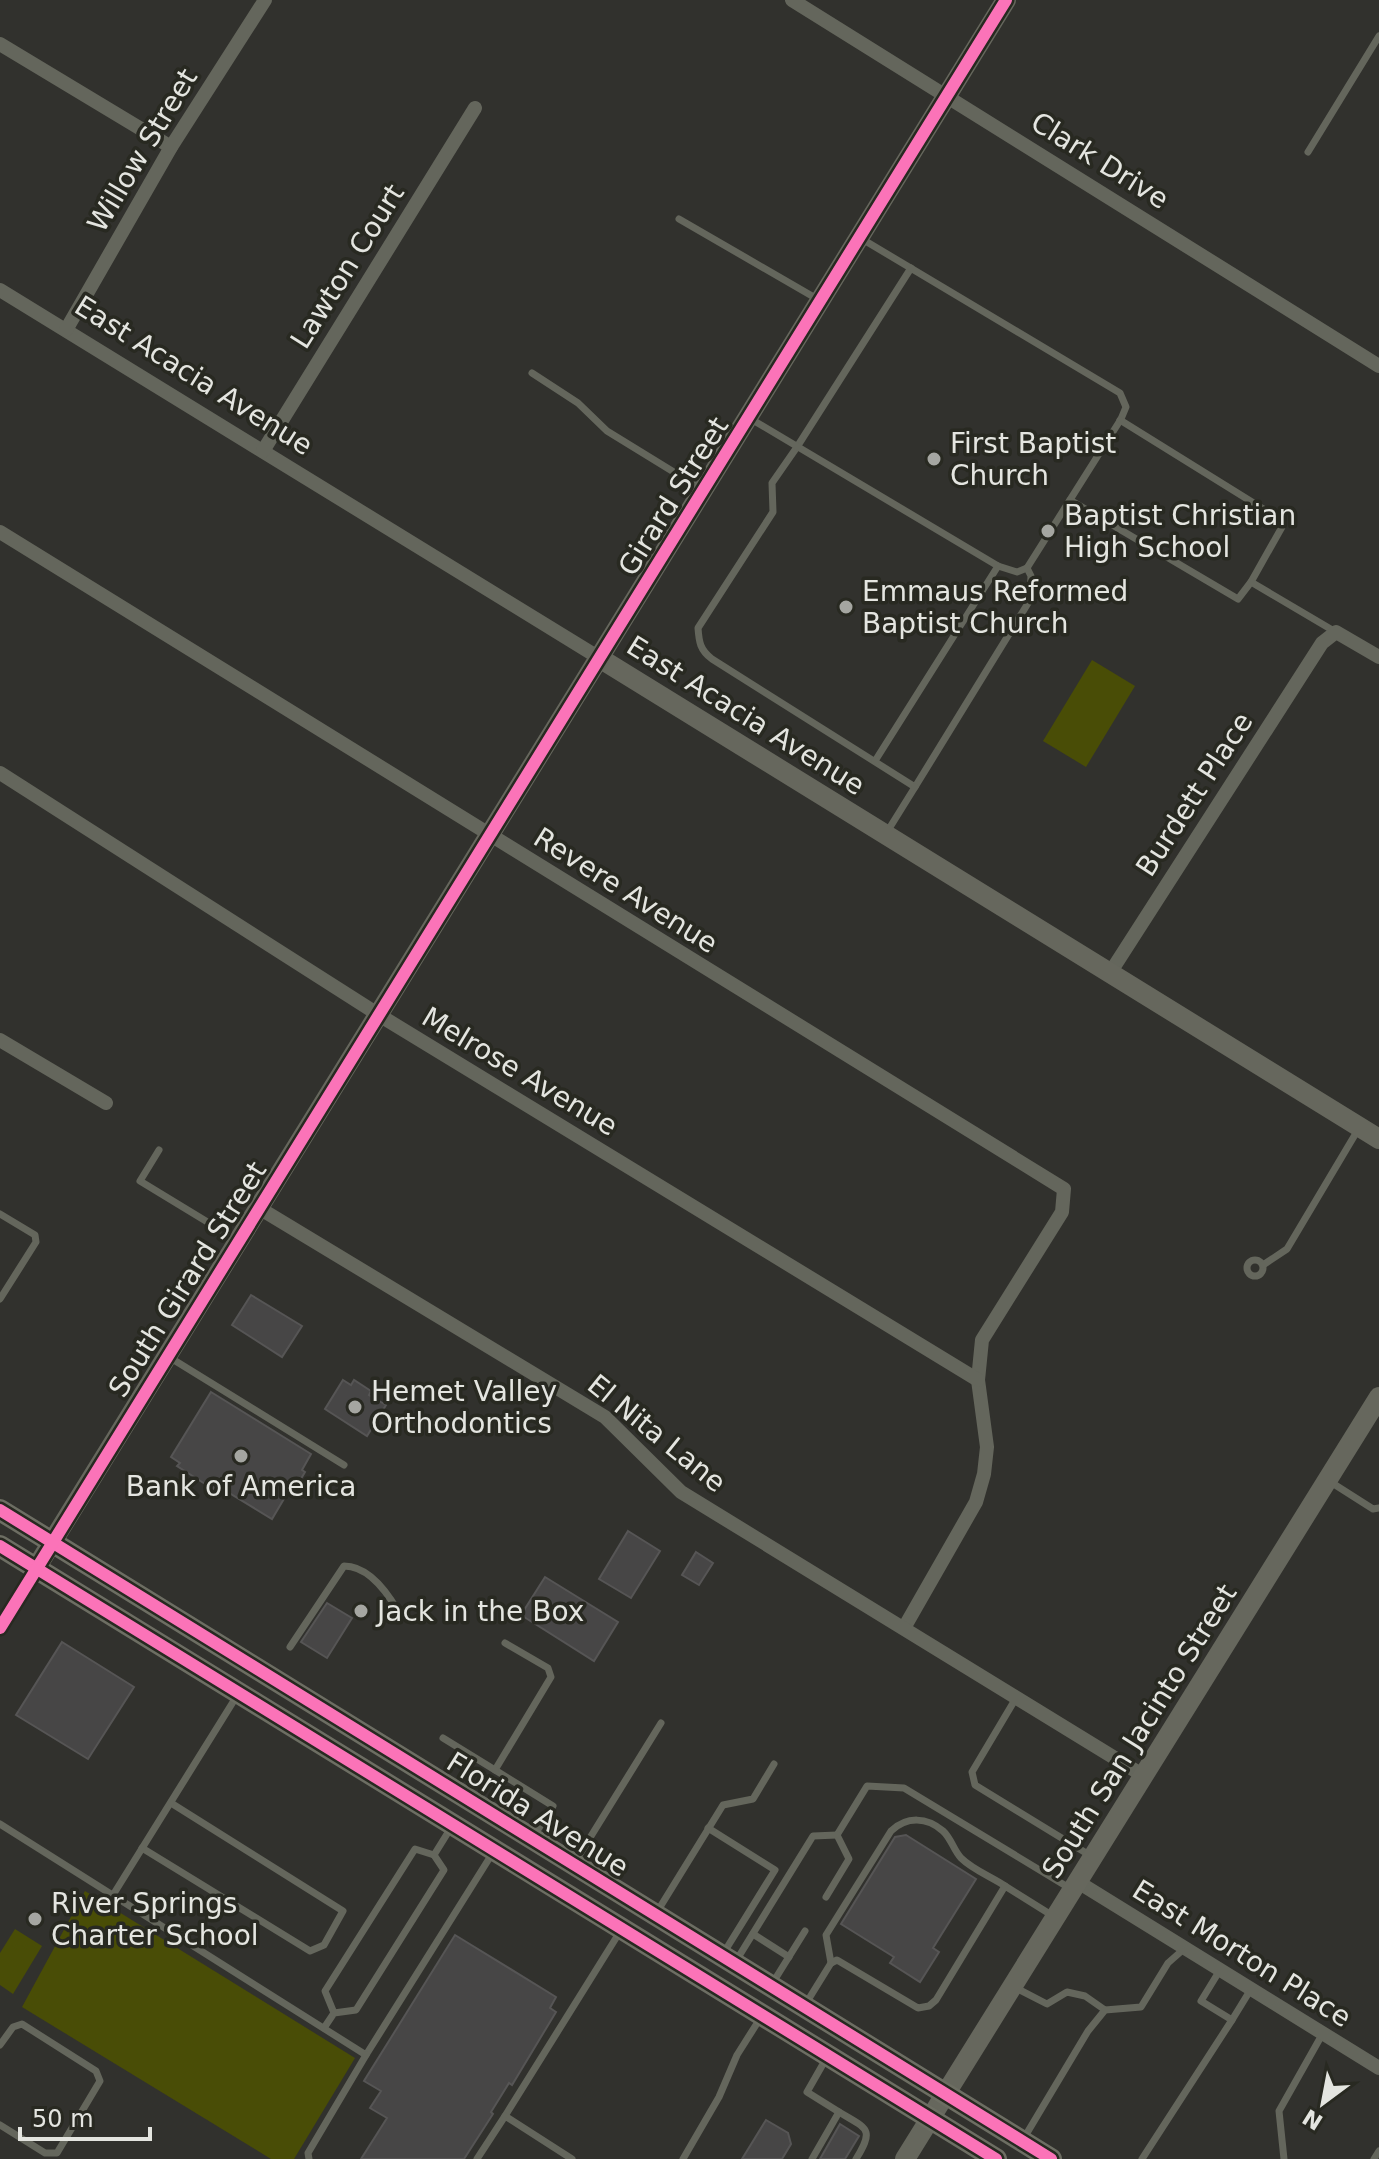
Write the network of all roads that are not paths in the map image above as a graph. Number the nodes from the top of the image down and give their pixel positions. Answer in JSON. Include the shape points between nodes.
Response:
{"nodes":[{"id":1,"x":265,"y":0,"type":"edge"},
{"id":2,"x":792,"y":0,"type":"edge"},
{"id":3,"x":1006,"y":0,"type":"edge"},
{"id":4,"x":1379,"y":36,"type":"edge"},
{"id":5,"x":0,"y":44,"type":"edge"},
{"id":6,"x":948,"y":96,"type":"junction"},
{"id":7,"x":475,"y":108,"type":"dead end"},
{"id":8,"x":171,"y":147,"type":"junction"},
{"id":9,"x":1308,"y":152,"type":"dead end"},
{"id":10,"x":679,"y":219,"type":"dead end"},
{"id":11,"x":860,"y":237,"type":"junction"},
{"id":12,"x":911,"y":268,"type":"junction"},
{"id":13,"x":0,"y":290,"type":"edge"},
{"id":14,"x":821,"y":301,"type":"junction"},
{"id":15,"x":66,"y":330,"type":"junction"},
{"id":16,"x":1379,"y":366,"type":"edge"},
{"id":17,"x":532,"y":373,"type":"dead end"},
{"id":18,"x":749,"y":418,"type":"junction"},
{"id":19,"x":1120,"y":420,"type":"junction"},
{"id":20,"x":797,"y":447,"type":"junction"},
{"id":21,"x":263,"y":451,"type":"junction"},
{"id":22,"x":705,"y":491,"type":"junction"},
{"id":23,"x":1070,"y":500,"type":"junction"},
{"id":24,"x":0,"y":532,"type":"edge"},
{"id":25,"x":998,"y":566,"type":"junction"},
{"id":26,"x":1027,"y":568,"type":"junction"},
{"id":27,"x":1251,"y":582,"type":"junction"},
{"id":28,"x":1336,"y":632,"type":"junction"},
{"id":29,"x":1379,"y":657,"type":"edge"},
{"id":30,"x":601,"y":659,"type":"junction"},
{"id":31,"x":875,"y":761,"type":"junction"},
{"id":32,"x":0,"y":773,"type":"edge"},
{"id":33,"x":915,"y":787,"type":"junction"},
{"id":34,"x":886,"y":834,"type":"junction"},
{"id":35,"x":490,"y":837,"type":"junction"},
{"id":36,"x":1110,"y":973,"type":"junction"},
{"id":37,"x":379,"y":1015,"type":"junction"},
{"id":38,"x":0,"y":1040,"type":"edge"},
{"id":39,"x":106,"y":1103,"type":"dead end"},
{"id":40,"x":1359,"y":1127,"type":"junction"},
{"id":41,"x":1379,"y":1139,"type":"edge"},
{"id":42,"x":159,"y":1150,"type":"dead end"},
{"id":43,"x":259,"y":1208,"type":"junction"},
{"id":44,"x":0,"y":1214,"type":"edge"},
{"id":45,"x":239,"y":1241,"type":"junction"},
{"id":46,"x":1263,"y":1265,"type":"dead end"},
{"id":47,"x":0,"y":1299,"type":"edge"},
{"id":48,"x":168,"y":1356,"type":"junction"},
{"id":49,"x":978,"y":1380,"type":"junction"},
{"id":50,"x":1379,"y":1397,"type":"edge"},
{"id":51,"x":344,"y":1465,"type":"dead end"},
{"id":52,"x":1327,"y":1480,"type":"junction"},
{"id":53,"x":1379,"y":1508,"type":"edge"},
{"id":54,"x":0,"y":1510,"type":"edge"},
{"id":55,"x":52,"y":1543,"type":"junction"},
{"id":56,"x":0,"y":1546,"type":"edge"},
{"id":57,"x":36,"y":1568,"type":"junction"},
{"id":58,"x":398,"y":1611,"type":"dead end"},
{"id":59,"x":0,"y":1628,"type":"edge"},
{"id":60,"x":904,"y":1628,"type":"junction"},
{"id":61,"x":505,"y":1643,"type":"dead end"},
{"id":62,"x":290,"y":1647,"type":"dead end"},
{"id":63,"x":239,"y":1693,"type":"junction"},
{"id":64,"x":1016,"y":1698,"type":"junction"},
{"id":65,"x":661,"y":1723,"type":"dead end"},
{"id":66,"x":443,"y":1738,"type":"dead end"},
{"id":67,"x":774,"y":1764,"type":"dead end"},
{"id":68,"x":495,"y":1770,"type":"junction"},
{"id":69,"x":1144,"y":1776,"type":"junction"},
{"id":70,"x":171,"y":1803,"type":"junction"},
{"id":71,"x":0,"y":1824,"type":"edge"},
{"id":72,"x":453,"y":1824,"type":"junction"},
{"id":73,"x":708,"y":1828,"type":"junction"},
{"id":74,"x":837,"y":1835,"type":"junction"},
{"id":75,"x":532,"y":1839,"type":"junction"},
{"id":76,"x":142,"y":1848,"type":"junction"},
{"id":77,"x":495,"y":1850,"type":"junction"},
{"id":78,"x":434,"y":1855,"type":"junction"},
{"id":79,"x":1093,"y":1857,"type":"junction"},
{"id":80,"x":573,"y":1864,"type":"junction"},
{"id":81,"x":1005,"y":1886,"type":"junction"},
{"id":82,"x":1075,"y":1886,"type":"junction"},
{"id":83,"x":113,"y":1895,"type":"junction"},
{"id":84,"x":826,"y":1897,"type":"dead end"},
{"id":85,"x":655,"y":1915,"type":"junction"},
{"id":86,"x":1056,"y":1917,"type":"junction"},
{"id":87,"x":622,"y":1929,"type":"junction"},
{"id":88,"x":805,"y":1931,"type":"dead end"},
{"id":89,"x":753,"y":1934,"type":"junction"},
{"id":90,"x":1185,"y":1948,"type":"junction"},
{"id":91,"x":789,"y":1957,"type":"junction"},
{"id":92,"x":728,"y":1960,"type":"junction"},
{"id":93,"x":831,"y":1963,"type":"junction"},
{"id":94,"x":1220,"y":1970,"type":"junction"},
{"id":95,"x":771,"y":1986,"type":"junction"},
{"id":96,"x":1012,"y":1986,"type":"junction"},
{"id":97,"x":1251,"y":1989,"type":"junction"},
{"id":98,"x":804,"y":2006,"type":"junction"},
{"id":99,"x":1105,"y":2010,"type":"junction"},
{"id":100,"x":334,"y":2013,"type":"junction"},
{"id":101,"x":762,"y":2014,"type":"junction"},
{"id":102,"x":1232,"y":2020,"type":"junction"},
{"id":103,"x":324,"y":2028,"type":"junction"},
{"id":104,"x":1323,"y":2033,"type":"junction"},
{"id":105,"x":0,"y":2045,"type":"edge"},
{"id":106,"x":366,"y":2055,"type":"junction"},
{"id":107,"x":828,"y":2055,"type":"junction"},
{"id":108,"x":1379,"y":2068,"type":"edge"},
{"id":109,"x":945,"y":2093,"type":"junction"},
{"id":110,"x":839,"y":2112,"type":"junction"},
{"id":111,"x":505,"y":2116,"type":"junction"},
{"id":112,"x":929,"y":2119,"type":"junction"},
{"id":113,"x":0,"y":2125,"type":"edge"},
{"id":114,"x":1022,"y":2141,"type":"junction"},
{"id":115,"x":1379,"y":2151,"type":"edge"},
{"id":116,"x":849,"y":2152,"type":"dead end"},
{"id":117,"x":479,"y":2157,"type":"edge"},
{"id":118,"x":815,"y":2157,"type":"edge"},
{"id":119,"x":857,"y":2158,"type":"edge"},
{"id":120,"x":309,"y":2159,"type":"edge"},
{"id":121,"x":572,"y":2159,"type":"edge"},
{"id":122,"x":683,"y":2159,"type":"edge"},
{"id":123,"x":905,"y":2159,"type":"edge"},
{"id":124,"x":996,"y":2159,"type":"edge"},
{"id":125,"x":1051,"y":2159,"type":"edge"},
{"id":126,"x":1142,"y":2159,"type":"edge"},
{"id":127,"x":1284,"y":2159,"type":"edge"},
{"id":128,"x":1374,"y":2159,"type":"edge"}],
"edges":[{"from":1,"to":8,"type":"street","name":"Willow Street"},
{"from":2,"to":6,"type":"street","name":"Clark Drive"},
{"from":3,"to":6,"type":"street","name":"Girard Street"},
{"from":4,"to":9,"type":"lane"},
{"from":5,"to":8,"type":"street"},
{"from":6,"to":11,"type":"street","name":"Girard Street"},
{"from":6,"to":16,"type":"street","name":"Clark Drive"},
{"from":7,"to":21,"type":"street","name":"Lawton Court"},
{"from":8,"to":15,"type":"street","name":"Willow Street"},
{"from":10,"to":14,"type":"lane"},
{"from":11,"to":12,"type":"lane"},
{"from":11,"to":14,"type":"street","name":"Girard Street"},
{"from":12,"to":19,"type":"lane","via":[[1120,393],[1126,407]]},
{"from":12,"to":20,"type":"lane"},
{"from":13,"to":15,"type":"street","name":"East Acacia Avenue"},
{"from":14,"to":18,"type":"street","name":"Girard Street"},
{"from":15,"to":21,"type":"street","name":"East Acacia Avenue"},
{"from":17,"to":22,"type":"lane","via":[[578,403],[607,431]]},
{"from":18,"to":20,"type":"lane"},
{"from":18,"to":22,"type":"street","name":"Girard Street"},
{"from":19,"to":23,"type":"lane"},
{"from":19,"to":27,"type":"lane","via":[[1281,520]]},
{"from":20,"to":25,"type":"lane"},
{"from":20,"to":31,"type":"lane","via":[[772,483],[773,512],[698,628],[699,642],[712,659]]},
{"from":21,"to":30,"type":"street","name":"East Acacia Avenue"},
{"from":22,"to":30,"type":"street","name":"Girard Street"},
{"from":23,"to":26,"type":"lane"},
{"from":23,"to":27,"type":"lane","via":[[1238,599]]},
{"from":24,"to":35,"type":"street","name":"Revere Avenue"},
{"from":25,"to":26,"type":"lane","via":[[1017,572]]},
{"from":25,"to":31,"type":"lane"},
{"from":26,"to":33,"type":"lane","via":[[1030,600]]},
{"from":27,"to":28,"type":"lane"},
{"from":28,"to":29,"type":"street"},
{"from":28,"to":36,"type":"street","name":"Burdett Place","via":[[1322,643]]},
{"from":30,"to":34,"type":"street","name":"East Acacia Avenue"},
{"from":30,"to":35,"type":"street","name":"Girard Street"},
{"from":31,"to":33,"type":"lane"},
{"from":32,"to":37,"type":"street","name":"Melrose Avenue"},
{"from":33,"to":34,"type":"lane"},
{"from":34,"to":36,"type":"street","name":"East Acacia Avenue"},
{"from":35,"to":37,"type":"street","name":"Girard Street"},
{"from":35,"to":49,"type":"street","name":"Revere Avenue","via":[[1064,1189],[1062,1212],[982,1340]]},
{"from":36,"to":40,"type":"street","name":"East Acacia Avenue"},
{"from":37,"to":43,"type":"street","name":"South Girard Street"},
{"from":37,"to":49,"type":"street","name":"Melrose Avenue"},
{"from":38,"to":39,"type":"street"},
{"from":40,"to":41,"type":"street","name":"East Acacia Avenue"},
{"from":40,"to":46,"type":"lane","via":[[1287,1249]]},
{"from":42,"to":45,"type":"lane","via":[[140,1181]]},
{"from":43,"to":45,"type":"street","name":"South Girard Street"},
{"from":43,"to":60,"type":"street","name":"El Nita Lane","via":[[605,1417],[681,1492]]},
{"from":44,"to":47,"type":"lane","via":[[35,1235],[36,1242]]},
{"from":45,"to":48,"type":"street","name":"South Girard Street"},
{"from":48,"to":51,"type":"lane"},
{"from":48,"to":55,"type":"street","name":"South Girard Street"},
{"from":49,"to":60,"type":"street","via":[[987,1447],[976,1502]]},
{"from":50,"to":52,"type":"street","name":"South San Jacinto Street"},
{"from":52,"to":53,"type":"lane"},
{"from":52,"to":69,"type":"street","name":"South San Jacinto Street"},
{"from":54,"to":55,"type":"main road","name":"Florida Avenue"},
{"from":55,"to":57,"type":"street","name":"South Girard Street"},
{"from":55,"to":75,"type":"main road","name":"Florida Avenue"},
{"from":56,"to":57,"type":"main road","name":"Florida Avenue"},
{"from":57,"to":59,"type":"street"},
{"from":57,"to":63,"type":"main road","name":"Florida Avenue"},
{"from":58,"to":62,"type":"lane","via":[[372,1579],[344,1566]]},
{"from":60,"to":64,"type":"street","name":"El Nita Lane"},
{"from":61,"to":68,"type":"lane","via":[[548,1668],[551,1677]]},
{"from":63,"to":70,"type":"lane"},
{"from":63,"to":72,"type":"main road","name":"Florida Avenue"},
{"from":64,"to":69,"type":"street","name":"El Nita Lane"},
{"from":64,"to":79,"type":"lane","via":[[972,1772],[975,1785]]},
{"from":65,"to":80,"type":"lane"},
{"from":66,"to":68,"type":"lane"},
{"from":67,"to":73,"type":"lane","via":[[753,1799],[723,1805]]},
{"from":68,"to":75,"type":"lane","via":[[553,1806]]},
{"from":69,"to":79,"type":"street","name":"South San Jacinto Street"},
{"from":70,"to":76,"type":"lane"},
{"from":70,"to":76,"type":"lane","via":[[343,1911],[324,1945],[310,1951]]},
{"from":71,"to":83,"type":"lane"},
{"from":72,"to":77,"type":"main road","name":"Florida Avenue"},
{"from":72,"to":78,"type":"lane"},
{"from":73,"to":85,"type":"lane"},
{"from":73,"to":92,"type":"lane","via":[[775,1870]]},
{"from":74,"to":82,"type":"lane","via":[[867,1786],[904,1788]]},
{"from":74,"to":84,"type":"lane","via":[[849,1859]]},
{"from":74,"to":89,"type":"lane","via":[[813,1836]]},
{"from":75,"to":80,"type":"main road","name":"Florida Avenue"},
{"from":76,"to":83,"type":"lane"},
{"from":77,"to":87,"type":"main road","name":"Florida Avenue"},
{"from":77,"to":106,"type":"lane"},
{"from":78,"to":100,"type":"lane","via":[[444,1870],[356,2010]]},
{"from":78,"to":100,"type":"lane","via":[[415,1849],[398,1875],[325,1991]]},
{"from":79,"to":82,"type":"street","name":"South San Jacinto Street"},
{"from":80,"to":85,"type":"main road","name":"Florida Avenue"},
{"from":81,"to":86,"type":"lane"},
{"from":81,"to":93,"type":"lane","via":[[929,2006],[918,2008],[843,1962]]},
{"from":81,"to":93,"type":"lane","via":[[961,1858],[935,1826],[917,1819],[899,1823],[826,1935]]},
{"from":82,"to":86,"type":"street","name":"South San Jacinto Street"},
{"from":82,"to":90,"type":"street","name":"East Morton Place"},
{"from":83,"to":103,"type":"lane"},
{"from":85,"to":92,"type":"main road","name":"Florida Avenue"},
{"from":86,"to":96,"type":"street","name":"South San Jacinto Street"},
{"from":87,"to":101,"type":"main road","name":"Florida Avenue"},
{"from":87,"to":111,"type":"lane"},
{"from":88,"to":91,"type":"lane"},
{"from":89,"to":91,"type":"lane"},
{"from":89,"to":92,"type":"lane"},
{"from":90,"to":94,"type":"street","name":"East Morton Place"},
{"from":90,"to":99,"type":"lane","via":[[1168,1963],[1141,2007]]},
{"from":91,"to":95,"type":"lane"},
{"from":92,"to":95,"type":"main road","name":"Florida Avenue"},
{"from":93,"to":98,"type":"lane"},
{"from":94,"to":97,"type":"street","name":"East Morton Place"},
{"from":94,"to":102,"type":"lane","via":[[1201,2001]]},
{"from":95,"to":98,"type":"main road","name":"Florida Avenue"},
{"from":96,"to":99,"type":"lane","via":[[1047,2004],[1067,1992],[1085,1996]]},
{"from":96,"to":109,"type":"street","name":"South San Jacinto Street"},
{"from":97,"to":102,"type":"lane"},
{"from":97,"to":104,"type":"street","name":"East Morton Place"},
{"from":98,"to":109,"type":"main road","name":"Florida Avenue"},
{"from":99,"to":114,"type":"lane"},
{"from":100,"to":103,"type":"lane"},
{"from":101,"to":107,"type":"main road","name":"Florida Avenue"},
{"from":101,"to":122,"type":"lane"},
{"from":102,"to":126,"type":"lane"},
{"from":103,"to":106,"type":"lane"},
{"from":104,"to":108,"type":"street","name":"East Morton Place"},
{"from":104,"to":127,"type":"lane","via":[[1279,2111]]},
{"from":105,"to":113,"type":"lane","via":[[13,2027],[22,2024],[96,2071],[100,2081],[57,2153],[45,2153]]},
{"from":106,"to":120,"type":"lane"},
{"from":107,"to":110,"type":"lane","via":[[807,2092]]},
{"from":107,"to":112,"type":"main road","name":"Florida Avenue"},
{"from":109,"to":112,"type":"street","name":"South San Jacinto Street"},
{"from":109,"to":114,"type":"main road","name":"Florida Avenue"},
{"from":110,"to":118,"type":"lane"},
{"from":110,"to":119,"type":"lane","via":[[868,2134]]},
{"from":111,"to":117,"type":"lane"},
{"from":111,"to":121,"type":"lane"},
{"from":112,"to":123,"type":"street","name":"South San Jacinto Street"},
{"from":112,"to":124,"type":"main road","name":"Florida Avenue"},
{"from":114,"to":125,"type":"main road","name":"Florida Avenue"},
{"from":115,"to":128,"type":"lane"},
{"from":116,"to":119,"type":"lane"}]}
